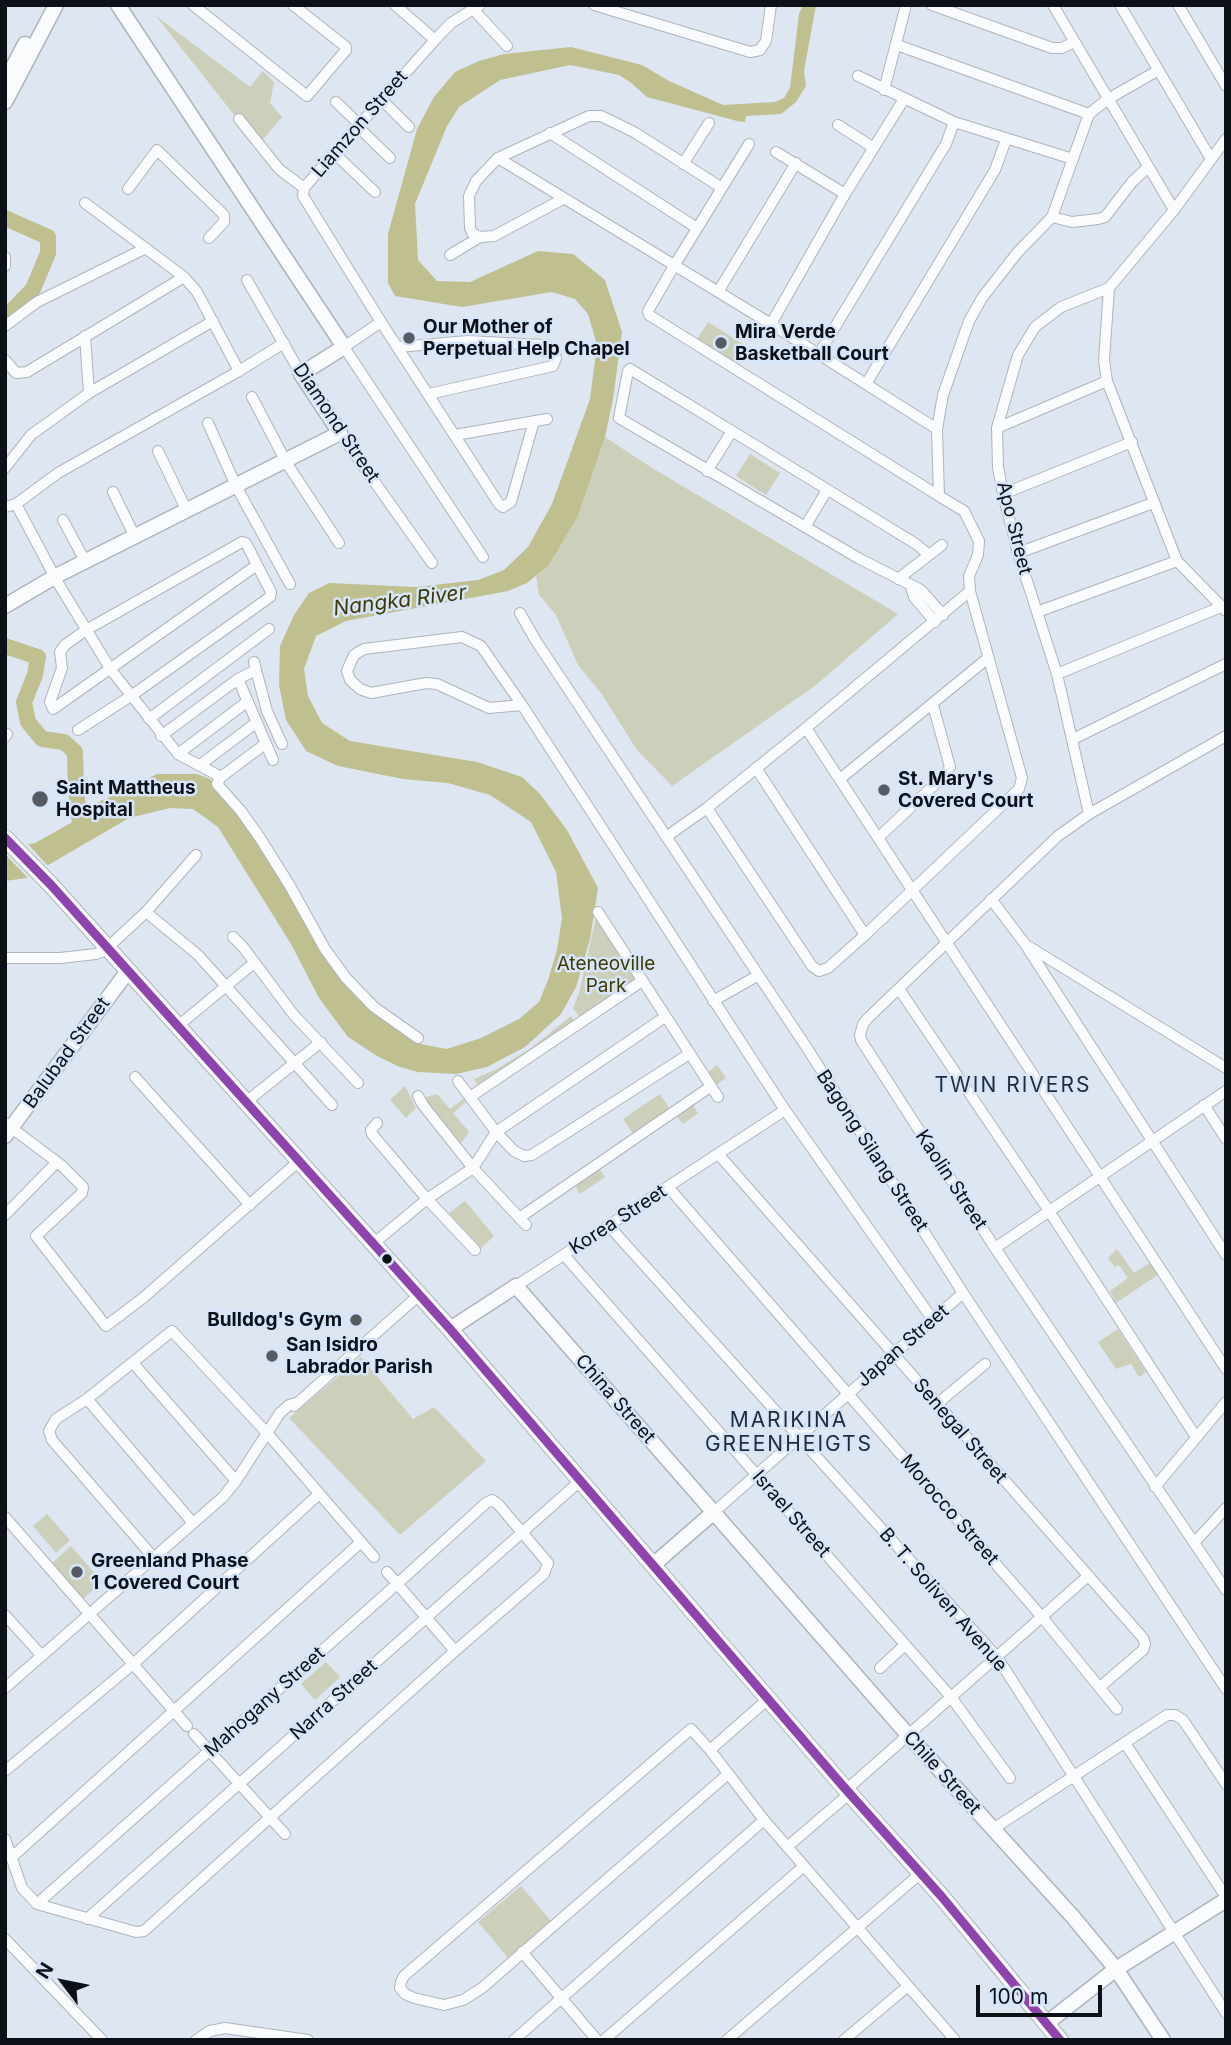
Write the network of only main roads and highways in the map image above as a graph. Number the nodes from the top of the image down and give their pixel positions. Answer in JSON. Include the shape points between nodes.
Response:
{"nodes":[{"id":1,"x":6,"y":839,"type":"edge"},
{"id":2,"x":1060,"y":2040,"type":"edge"}],
"edges":[{"from":1,"to":2,"type":"main road","via":[[450,1329]]}]}
